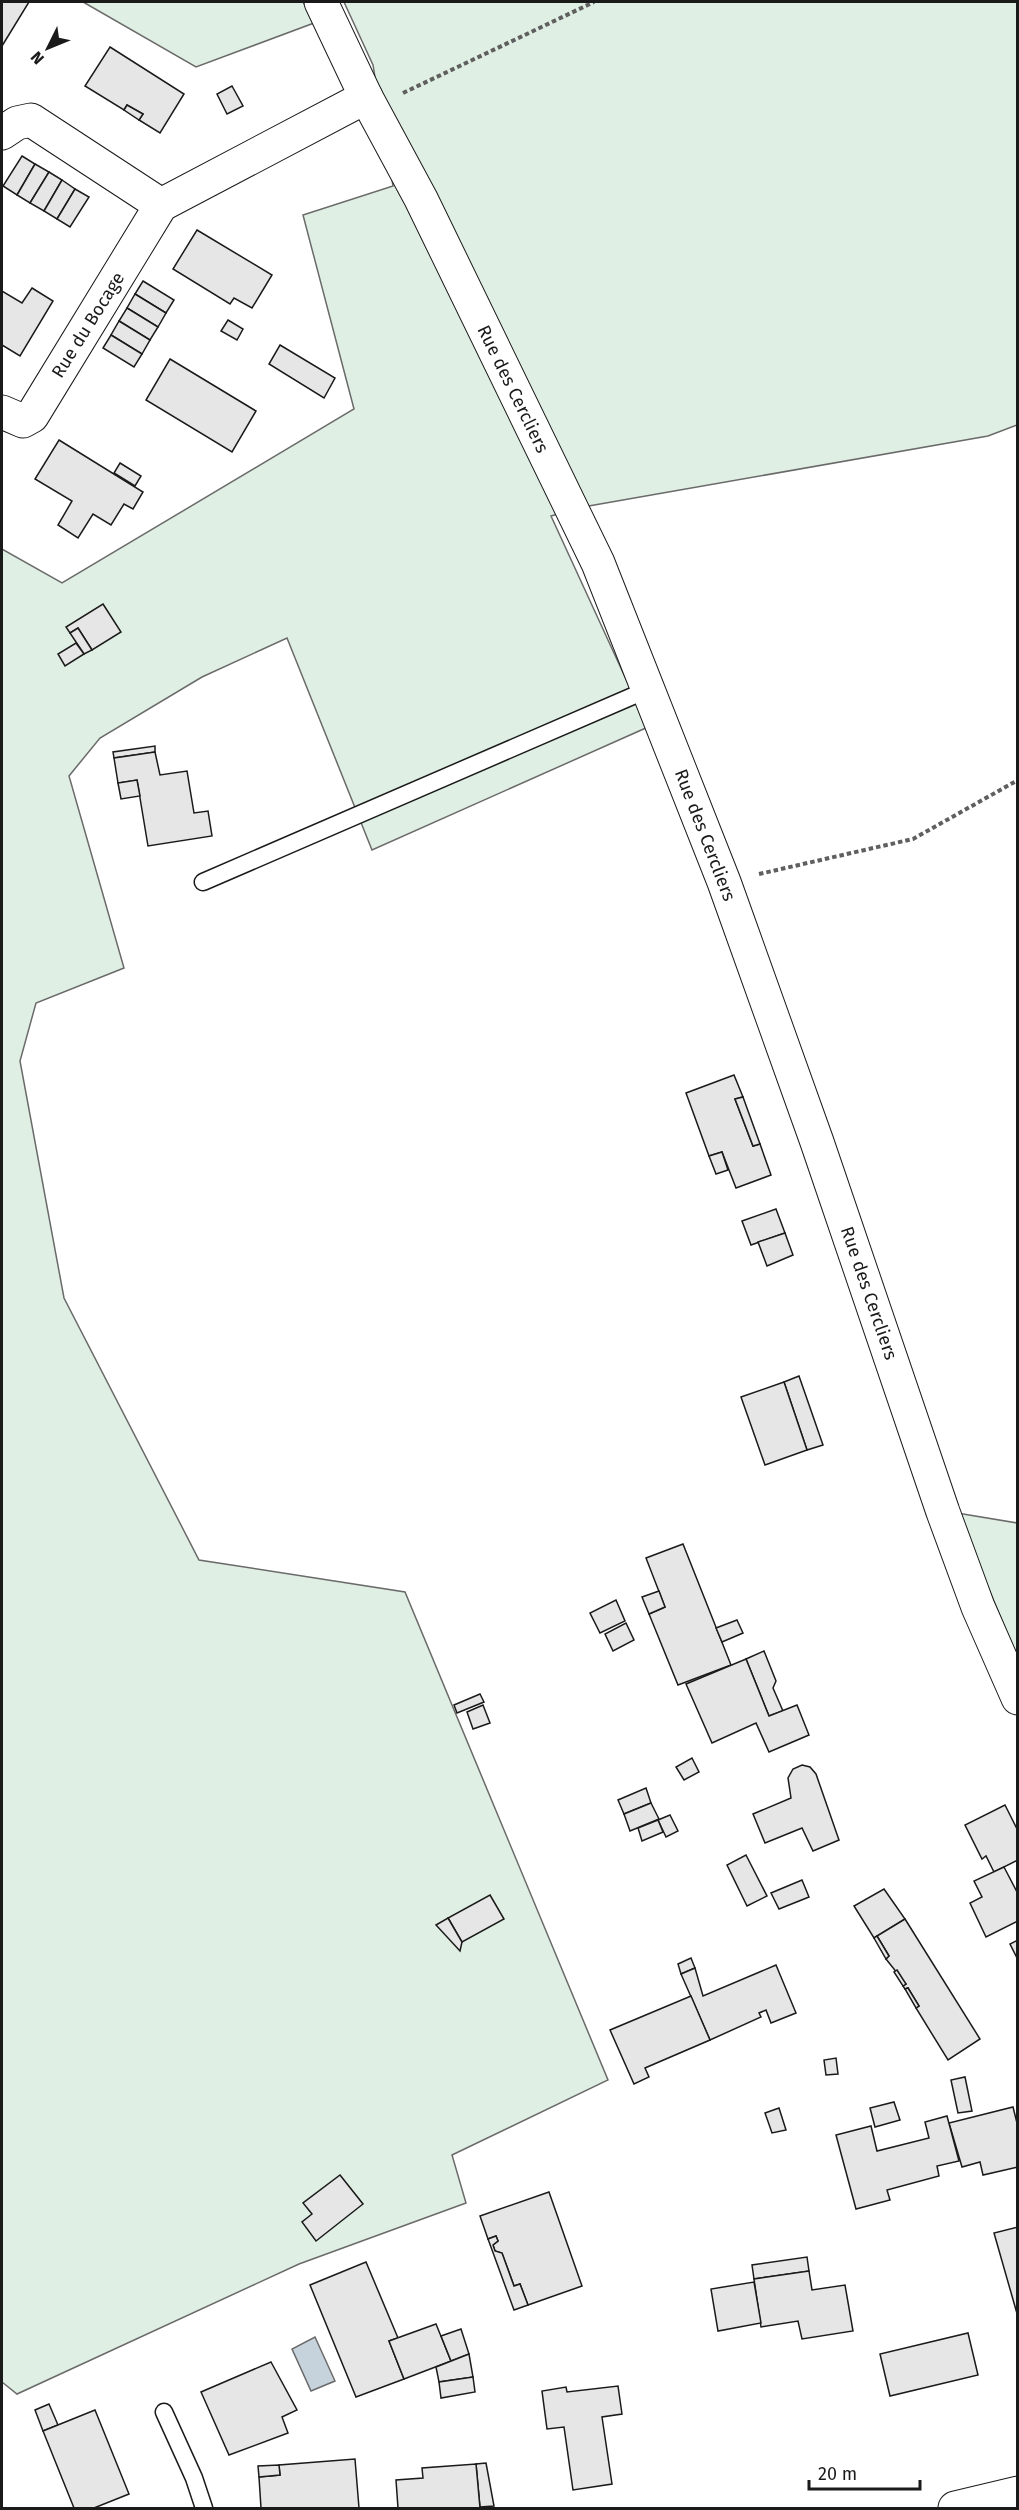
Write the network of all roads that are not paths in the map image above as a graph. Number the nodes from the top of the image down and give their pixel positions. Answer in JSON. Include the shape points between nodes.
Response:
{"nodes":[{"id":1,"x":321,"y":2,"type":"edge"},
{"id":2,"x":369,"y":102,"type":"junction"},
{"id":3,"x":2,"y":133,"type":"edge"},
{"id":4,"x":161,"y":205,"type":"junction"},
{"id":5,"x":2,"y":412,"type":"edge"},
{"id":6,"x":649,"y":688,"type":"junction"},
{"id":7,"x":203,"y":882,"type":"dead end"},
{"id":8,"x":1017,"y":1698,"type":"edge"},
{"id":9,"x":164,"y":2412,"type":"dead end"},
{"id":10,"x":1017,"y":2493,"type":"edge"},
{"id":11,"x":204,"y":2508,"type":"edge"},
{"id":12,"x":955,"y":2508,"type":"edge"}],
"edges":[{"from":1,"to":2,"type":"street","name":"Rue des Cercliers"},
{"from":2,"to":4,"type":"street"},
{"from":2,"to":6,"type":"street","name":"Rue des Cercliers","via":[[598,563]]},
{"from":3,"to":4,"type":"street","via":[[31,120]]},
{"from":4,"to":5,"type":"street","name":"Rue du Bocage","via":[[32,416],[23,421]]},
{"from":6,"to":7,"type":"lane"},
{"from":6,"to":8,"type":"street","name":"Rue des Cercliers","via":[[724,882],[817,1142],[943,1512]]},
{"from":9,"to":11,"type":"lane"},
{"from":10,"to":12,"type":"street"}]}
